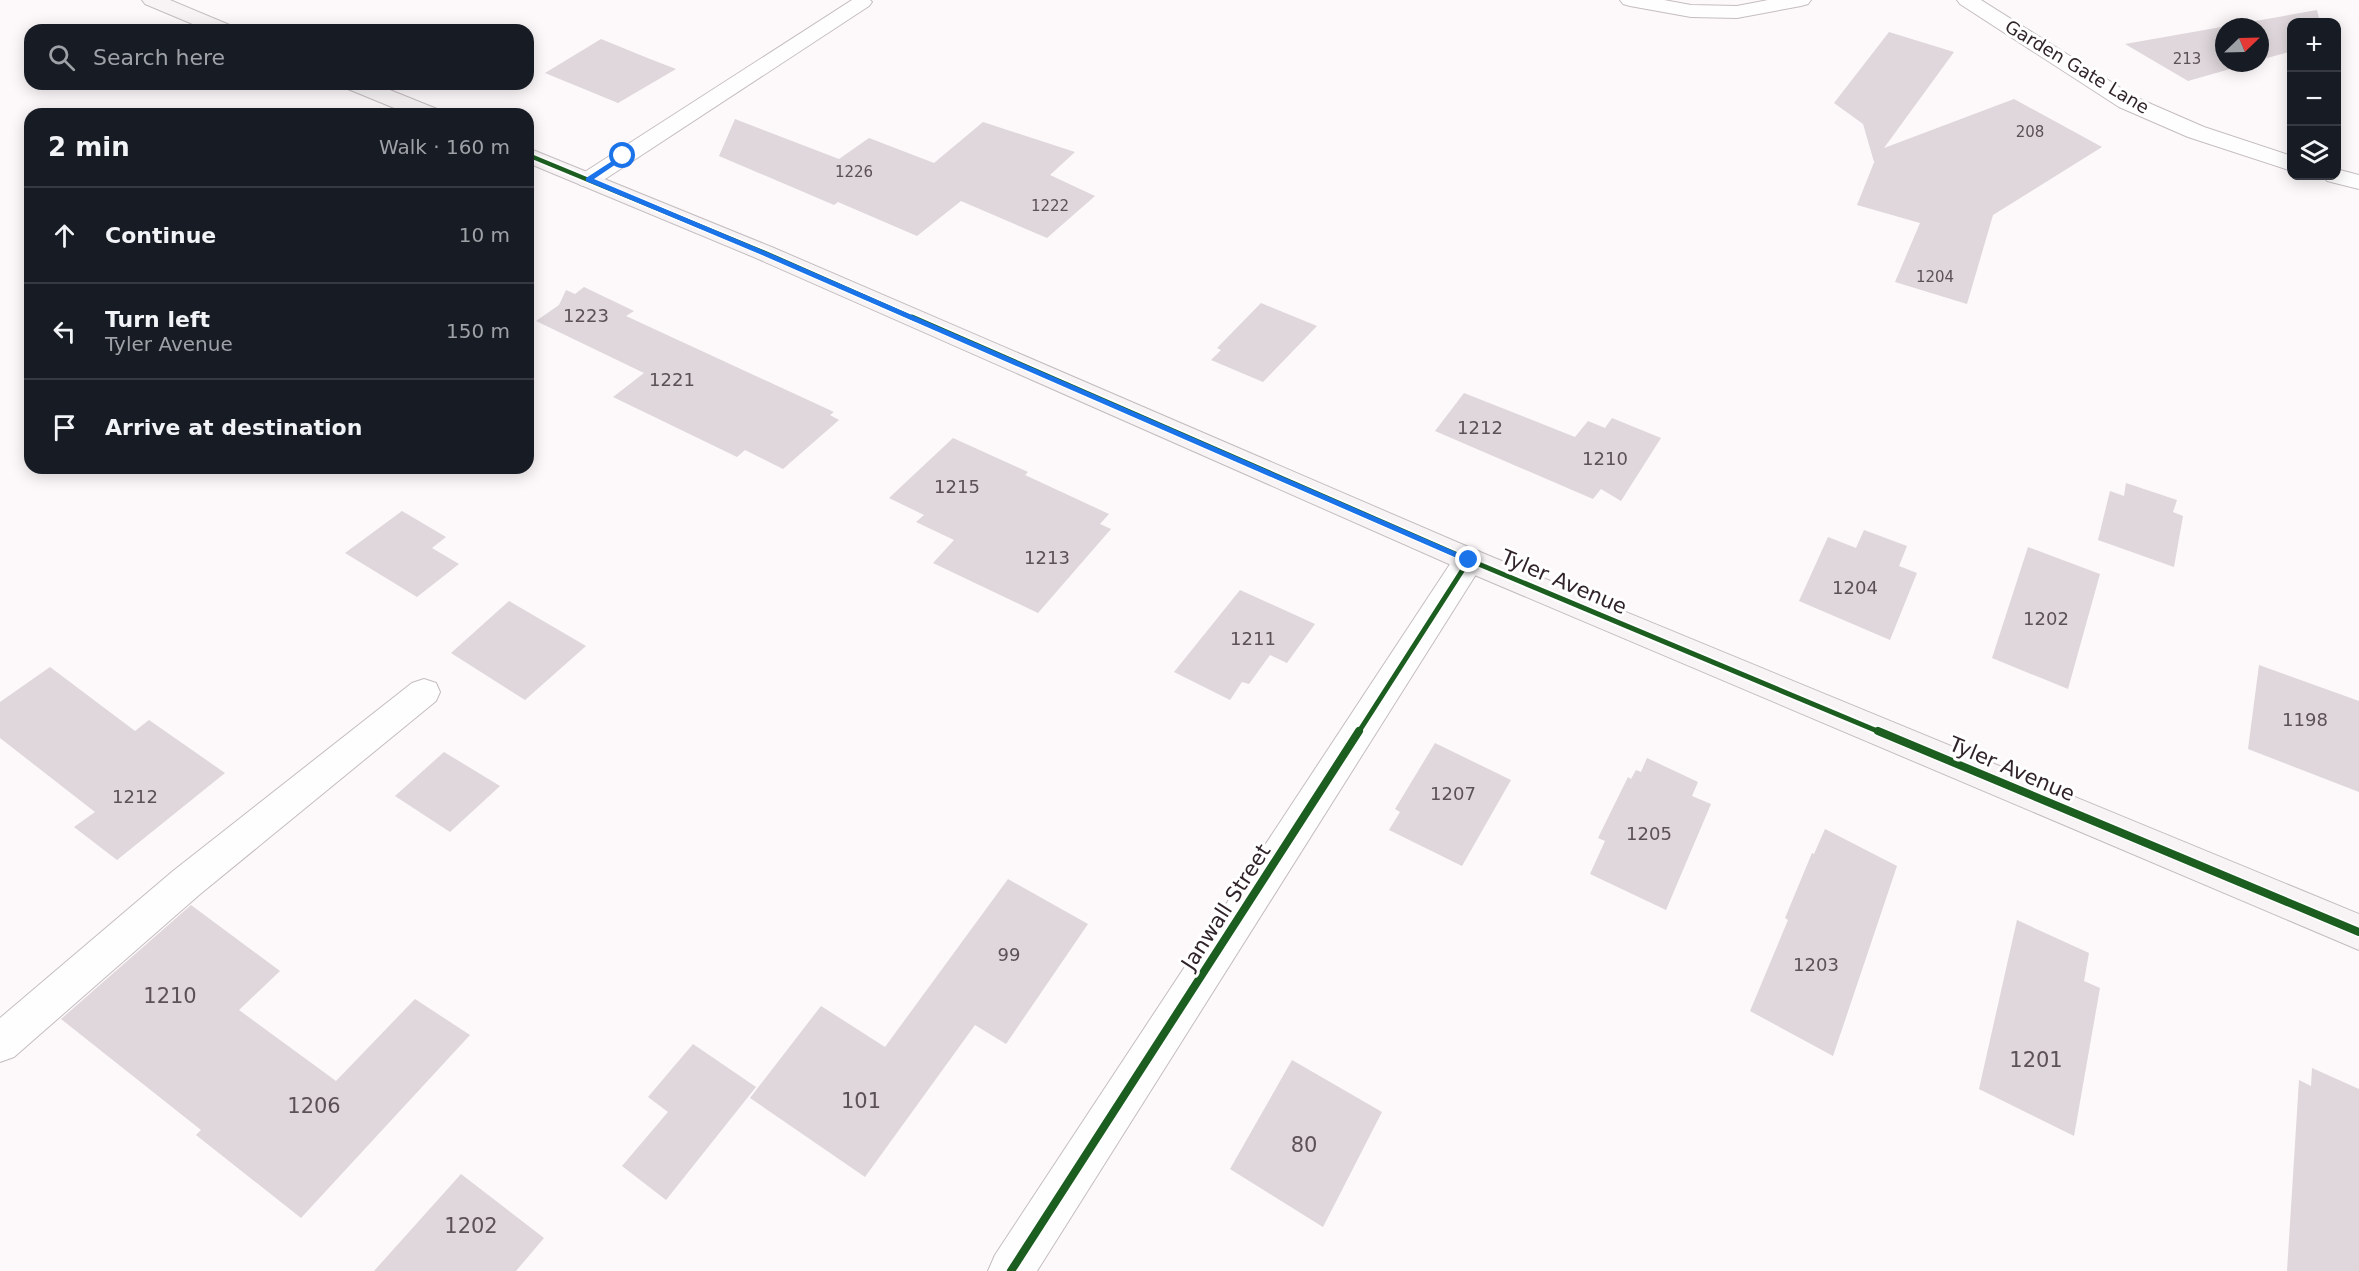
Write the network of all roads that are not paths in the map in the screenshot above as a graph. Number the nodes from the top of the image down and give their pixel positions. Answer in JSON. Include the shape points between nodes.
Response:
{"nodes":[{"id":1,"x":152,"y":0,"type":"edge"},
{"id":2,"x":1630,"y":0,"type":"edge"},
{"id":3,"x":1801,"y":0,"type":"edge"},
{"id":4,"x":1967,"y":0,"type":"edge"},
{"id":5,"x":862,"y":2,"type":"dead end"},
{"id":6,"x":210,"y":24,"type":"edge"},
{"id":7,"x":371,"y":90,"type":"edge"},
{"id":8,"x":414,"y":108,"type":"edge"},
{"id":9,"x":534,"y":158,"type":"edge"},
{"id":10,"x":2287,"y":162,"type":"edge"},
{"id":11,"x":2341,"y":178,"type":"edge"},
{"id":12,"x":588,"y":180,"type":"junction"},
{"id":13,"x":2359,"y":182,"type":"edge"},
{"id":14,"x":1469,"y":560,"type":"junction"},
{"id":15,"x":424,"y":692,"type":"dead end"},
{"id":16,"x":2359,"y":932,"type":"edge"},
{"id":17,"x":0,"y":1043,"type":"edge"},
{"id":18,"x":1011,"y":1271,"type":"edge"}],
"edges":[{"from":1,"to":6,"type":"street"},
{"from":2,"to":3,"type":"street","via":[[1691,11],[1737,12]]},
{"from":4,"to":10,"type":"street","name":"Garden Gate Lane","via":[[2127,102],[2196,132]]},
{"from":5,"to":12,"type":"lane"},
{"from":7,"to":8,"type":"street"},
{"from":9,"to":12,"type":"street","name":"Tyler Avenue"},
{"from":11,"to":13,"type":"street"},
{"from":12,"to":14,"type":"street","name":"Tyler Avenue","via":[[765,253]]},
{"from":14,"to":16,"type":"street","name":"Tyler Avenue"},
{"from":14,"to":18,"type":"street","name":"Janwall Street"},
{"from":15,"to":17,"type":"lane","via":[[186,883]]}]}
